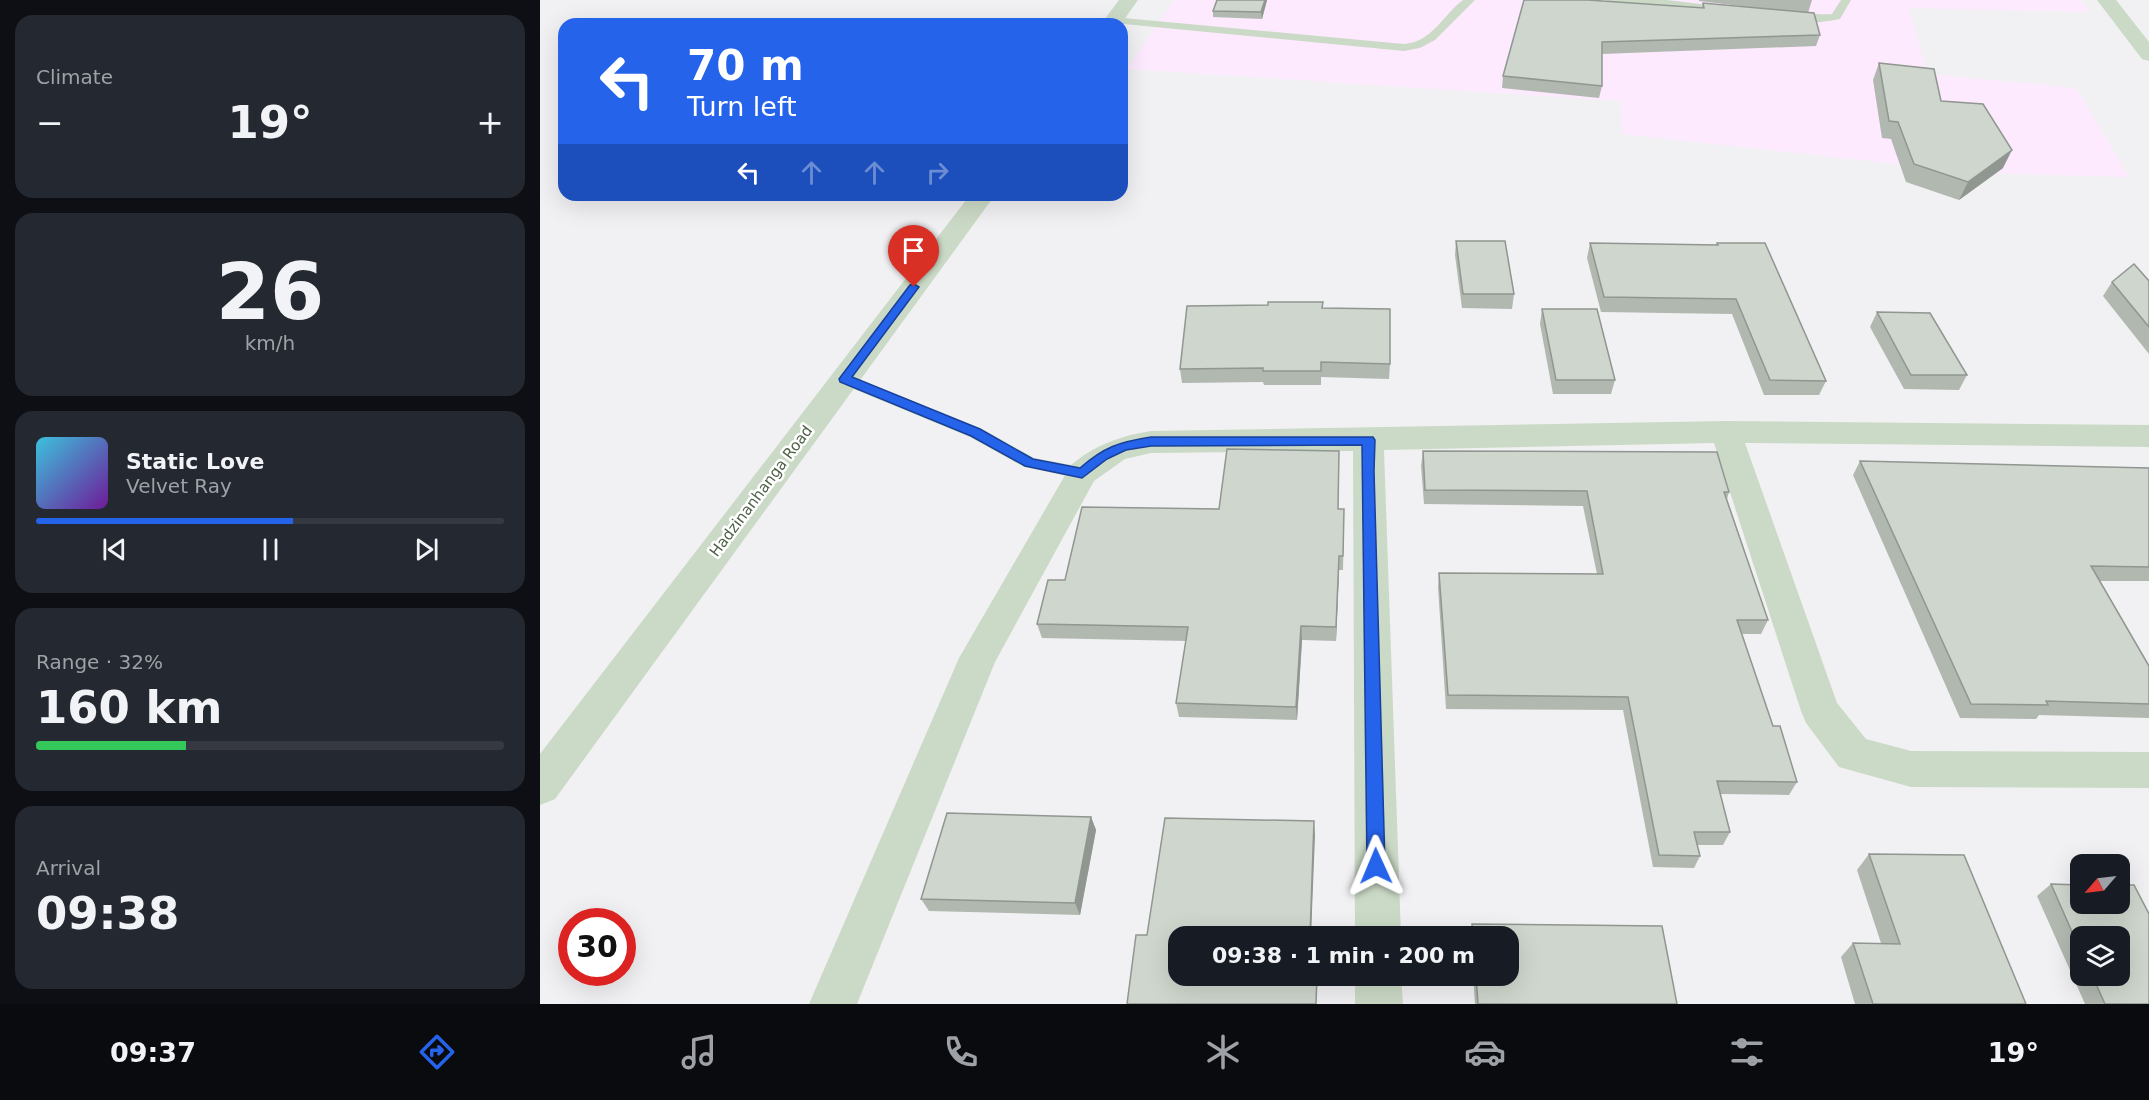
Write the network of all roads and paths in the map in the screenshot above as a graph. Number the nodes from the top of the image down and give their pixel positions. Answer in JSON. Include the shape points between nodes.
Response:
{"nodes":[{"id":1,"x":1129,"y":0,"type":"edge"},
{"id":2,"x":1470,"y":0,"type":"edge"},
{"id":3,"x":1611,"y":0,"type":"edge"},
{"id":4,"x":1846,"y":0,"type":"edge"},
{"id":5,"x":2106,"y":0,"type":"edge"},
{"id":6,"x":1663,"y":2,"type":"edge"},
{"id":7,"x":1743,"y":12,"type":"edge"},
{"id":8,"x":1778,"y":16,"type":"edge"},
{"id":9,"x":1115,"y":18,"type":"edge"},
{"id":10,"x":1128,"y":23,"type":"edge"},
{"id":11,"x":2149,"y":55,"type":"edge"},
{"id":12,"x":978,"y":201,"type":"edge"},
{"id":13,"x":845,"y":379,"type":"junction"},
{"id":14,"x":1726,"y":432,"type":"junction"},
{"id":15,"x":2149,"y":436,"type":"edge"},
{"id":16,"x":1369,"y":440,"type":"junction"},
{"id":17,"x":1082,"y":473,"type":"junction"},
{"id":18,"x":2149,"y":770,"type":"edge"},
{"id":19,"x":540,"y":786,"type":"edge"},
{"id":20,"x":1378,"y":926,"type":"edge"},
{"id":21,"x":1378,"y":986,"type":"edge"},
{"id":22,"x":833,"y":1004,"type":"edge"},
{"id":23,"x":1379,"y":1004,"type":"edge"}],
"edges":[{"from":1,"to":9,"type":"street"},
{"from":2,"to":10,"type":"lane","via":[[1433,36],[1416,46],[1392,48]]},
{"from":3,"to":6,"type":"lane"},
{"from":4,"to":8,"type":"lane","via":[[1836,17]]},
{"from":5,"to":11,"type":"street"},
{"from":6,"to":7,"type":"lane"},
{"from":12,"to":13,"type":"street","name":"Hadzinanhanga Road"},
{"from":13,"to":17,"type":"lane","via":[[976,433],[1030,463]]},
{"from":13,"to":19,"type":"street","name":"Hadzinanhanga Road"},
{"from":14,"to":15,"type":"street"},
{"from":14,"to":16,"type":"street"},
{"from":14,"to":18,"type":"street","via":[[1820,711],[1853,754],[1911,769]]},
{"from":16,"to":17,"type":"street","via":[[1151,442],[1123,446],[1102,456]]},
{"from":16,"to":20,"type":"street"},
{"from":17,"to":22,"type":"street","via":[[978,658]]},
{"from":21,"to":23,"type":"street"}]}
